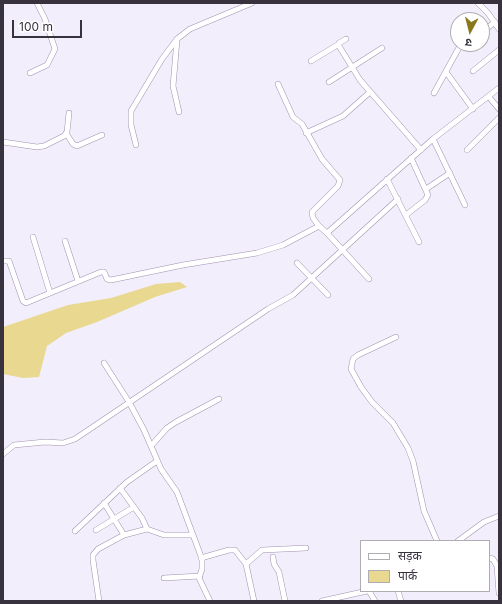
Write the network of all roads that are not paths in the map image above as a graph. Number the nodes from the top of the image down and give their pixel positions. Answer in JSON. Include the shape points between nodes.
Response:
{"nodes":[{"id":1,"x":37,"y":3,"type":"edge"},
{"id":2,"x":252,"y":3,"type":"edge"},
{"id":3,"x":478,"y":3,"type":"edge"},
{"id":4,"x":495,"y":22,"type":"junction"},
{"id":5,"x":490,"y":26,"type":"edge"},
{"id":6,"x":499,"y":29,"type":"edge"},
{"id":7,"x":346,"y":38,"type":"dead end"},
{"id":8,"x":177,"y":39,"type":"junction"},
{"id":9,"x":339,"y":44,"type":"junction"},
{"id":10,"x":382,"y":48,"type":"dead end"},
{"id":11,"x":499,"y":50,"type":"edge"},
{"id":12,"x":457,"y":52,"type":"edge"},
{"id":13,"x":311,"y":61,"type":"dead end"},
{"id":14,"x":353,"y":67,"type":"junction"},
{"id":15,"x":473,"y":71,"type":"dead end"},
{"id":16,"x":446,"y":72,"type":"junction"},
{"id":17,"x":30,"y":73,"type":"dead end"},
{"id":18,"x":329,"y":82,"type":"dead end"},
{"id":19,"x":278,"y":84,"type":"dead end"},
{"id":20,"x":499,"y":88,"type":"edge"},
{"id":21,"x":370,"y":92,"type":"junction"},
{"id":22,"x":434,"y":93,"type":"dead end"},
{"id":23,"x":489,"y":97,"type":"junction"},
{"id":24,"x":473,"y":108,"type":"junction"},
{"id":25,"x":499,"y":110,"type":"edge"},
{"id":26,"x":179,"y":112,"type":"dead end"},
{"id":27,"x":69,"y":113,"type":"dead end"},
{"id":28,"x":499,"y":118,"type":"edge"},
{"id":29,"x":66,"y":133,"type":"junction"},
{"id":30,"x":306,"y":133,"type":"junction"},
{"id":31,"x":102,"y":134,"type":"dead end"},
{"id":32,"x":433,"y":139,"type":"junction"},
{"id":33,"x":3,"y":142,"type":"edge"},
{"id":34,"x":136,"y":145,"type":"dead end"},
{"id":35,"x":421,"y":150,"type":"junction"},
{"id":36,"x":467,"y":150,"type":"dead end"},
{"id":37,"x":411,"y":158,"type":"junction"},
{"id":38,"x":450,"y":172,"type":"junction"},
{"id":39,"x":387,"y":179,"type":"junction"},
{"id":40,"x":426,"y":188,"type":"junction"},
{"id":41,"x":398,"y":199,"type":"junction"},
{"id":42,"x":465,"y":205,"type":"dead end"},
{"id":43,"x":406,"y":214,"type":"junction"},
{"id":44,"x":319,"y":226,"type":"junction"},
{"id":45,"x":327,"y":233,"type":"junction"},
{"id":46,"x":32,"y":237,"type":"dead end"},
{"id":47,"x":65,"y":241,"type":"dead end"},
{"id":48,"x":419,"y":242,"type":"dead end"},
{"id":49,"x":342,"y":250,"type":"junction"},
{"id":50,"x":3,"y":261,"type":"edge"},
{"id":51,"x":297,"y":263,"type":"dead end"},
{"id":52,"x":311,"y":278,"type":"junction"},
{"id":53,"x":369,"y":279,"type":"dead end"},
{"id":54,"x":78,"y":281,"type":"junction"},
{"id":55,"x":50,"y":293,"type":"junction"},
{"id":56,"x":328,"y":295,"type":"dead end"},
{"id":57,"x":396,"y":338,"type":"dead end"},
{"id":58,"x":104,"y":363,"type":"dead end"},
{"id":59,"x":219,"y":399,"type":"dead end"},
{"id":60,"x":129,"y":402,"type":"junction"},
{"id":61,"x":151,"y":446,"type":"junction"},
{"id":62,"x":3,"y":454,"type":"edge"},
{"id":63,"x":157,"y":460,"type":"junction"},
{"id":64,"x":120,"y":488,"type":"junction"},
{"id":65,"x":104,"y":503,"type":"junction"},
{"id":66,"x":134,"y":507,"type":"junction"},
{"id":67,"x":499,"y":516,"type":"edge"},
{"id":68,"x":114,"y":518,"type":"junction"},
{"id":69,"x":147,"y":529,"type":"junction"},
{"id":70,"x":96,"y":530,"type":"dead end"},
{"id":71,"x":76,"y":531,"type":"dead end"},
{"id":72,"x":124,"y":535,"type":"junction"},
{"id":73,"x":192,"y":535,"type":"junction"},
{"id":74,"x":437,"y":540,"type":"edge"},
{"id":75,"x":459,"y":540,"type":"edge"},
{"id":76,"x":306,"y":548,"type":"dead end"},
{"id":77,"x":273,"y":557,"type":"dead end"},
{"id":78,"x":201,"y":558,"type":"junction"},
{"id":79,"x":490,"y":558,"type":"edge"},
{"id":80,"x":246,"y":564,"type":"junction"},
{"id":81,"x":200,"y":576,"type":"junction"},
{"id":82,"x":164,"y":578,"type":"dead end"},
{"id":83,"x":363,"y":592,"type":"edge"},
{"id":84,"x":369,"y":592,"type":"edge"},
{"id":85,"x":499,"y":593,"type":"edge"},
{"id":86,"x":99,"y":601,"type":"edge"},
{"id":87,"x":210,"y":601,"type":"edge"},
{"id":88,"x":254,"y":601,"type":"edge"},
{"id":89,"x":285,"y":601,"type":"edge"},
{"id":90,"x":322,"y":601,"type":"edge"},
{"id":91,"x":375,"y":601,"type":"edge"}],
"edges":[{"from":1,"to":17,"type":"street","via":[[55,49],[47,66]]},
{"from":2,"to":8,"type":"street","via":[[190,29]]},
{"from":3,"to":4,"type":"street"},
{"from":4,"to":5,"type":"street"},
{"from":4,"to":6,"type":"street"},
{"from":7,"to":9,"type":"street"},
{"from":8,"to":26,"type":"street","via":[[173,86]]},
{"from":8,"to":34,"type":"street","via":[[162,59],[132,111],[131,125]]},
{"from":9,"to":13,"type":"street"},
{"from":9,"to":14,"type":"street"},
{"from":10,"to":14,"type":"street"},
{"from":11,"to":15,"type":"street"},
{"from":12,"to":16,"type":"street"},
{"from":14,"to":18,"type":"street"},
{"from":14,"to":21,"type":"street"},
{"from":16,"to":22,"type":"street"},
{"from":16,"to":24,"type":"street"},
{"from":19,"to":30,"type":"street","via":[[293,116],[302,124]]},
{"from":20,"to":23,"type":"street"},
{"from":21,"to":30,"type":"street","via":[[343,116]]},
{"from":21,"to":35,"type":"street","via":[[387,108]]},
{"from":23,"to":24,"type":"street"},
{"from":23,"to":25,"type":"street"},
{"from":24,"to":32,"type":"street"},
{"from":27,"to":29,"type":"street","via":[[69,127]]},
{"from":28,"to":36,"type":"street"},
{"from":29,"to":31,"type":"street","via":[[72,144],[77,146]]},
{"from":29,"to":33,"type":"street","via":[[40,147]]},
{"from":30,"to":44,"type":"street","via":[[340,182],[313,210],[313,218]]},
{"from":32,"to":35,"type":"street"},
{"from":32,"to":38,"type":"street"},
{"from":35,"to":37,"type":"street"},
{"from":37,"to":39,"type":"street"},
{"from":37,"to":40,"type":"street"},
{"from":38,"to":40,"type":"street"},
{"from":38,"to":42,"type":"street"},
{"from":39,"to":41,"type":"street"},
{"from":39,"to":45,"type":"street"},
{"from":40,"to":43,"type":"street","via":[[428,197]]},
{"from":41,"to":43,"type":"street"},
{"from":41,"to":49,"type":"street"},
{"from":43,"to":48,"type":"street"},
{"from":44,"to":45,"type":"street"},
{"from":44,"to":54,"type":"street","via":[[270,250],[111,280],[102,272]]},
{"from":45,"to":49,"type":"street"},
{"from":46,"to":55,"type":"street"},
{"from":47,"to":54,"type":"street"},
{"from":49,"to":52,"type":"street"},
{"from":49,"to":53,"type":"street"},
{"from":50,"to":55,"type":"street","via":[[9,261],[24,302]]},
{"from":51,"to":52,"type":"street"},
{"from":52,"to":56,"type":"street"},
{"from":52,"to":60,"type":"street","via":[[287,299]]},
{"from":54,"to":55,"type":"street"},
{"from":57,"to":74,"type":"street","via":[[353,359],[351,368],[361,387],[393,423],[408,448],[424,511]]},
{"from":58,"to":60,"type":"street"},
{"from":59,"to":61,"type":"street","via":[[167,428]]},
{"from":60,"to":61,"type":"street"},
{"from":60,"to":62,"type":"street","via":[[69,442],[14,445]]},
{"from":61,"to":63,"type":"street"},
{"from":63,"to":64,"type":"street"},
{"from":63,"to":73,"type":"street","via":[[177,492]]},
{"from":64,"to":65,"type":"street"},
{"from":64,"to":66,"type":"street"},
{"from":65,"to":68,"type":"street"},
{"from":65,"to":71,"type":"street"},
{"from":66,"to":68,"type":"street"},
{"from":66,"to":69,"type":"street"},
{"from":67,"to":75,"type":"street","via":[[484,522]]},
{"from":68,"to":70,"type":"street"},
{"from":68,"to":72,"type":"street"},
{"from":69,"to":72,"type":"street"},
{"from":69,"to":73,"type":"street","via":[[164,535]]},
{"from":72,"to":86,"type":"street","via":[[98,549],[93,555]]},
{"from":73,"to":78,"type":"street"},
{"from":76,"to":80,"type":"street","via":[[262,550]]},
{"from":77,"to":89,"type":"street"},
{"from":78,"to":80,"type":"street","via":[[233,549]]},
{"from":78,"to":81,"type":"street"},
{"from":79,"to":85,"type":"street","via":[[497,566]]},
{"from":80,"to":88,"type":"street"},
{"from":81,"to":82,"type":"street"},
{"from":81,"to":87,"type":"street"},
{"from":83,"to":90,"type":"street"},
{"from":84,"to":91,"type":"street"}]}
